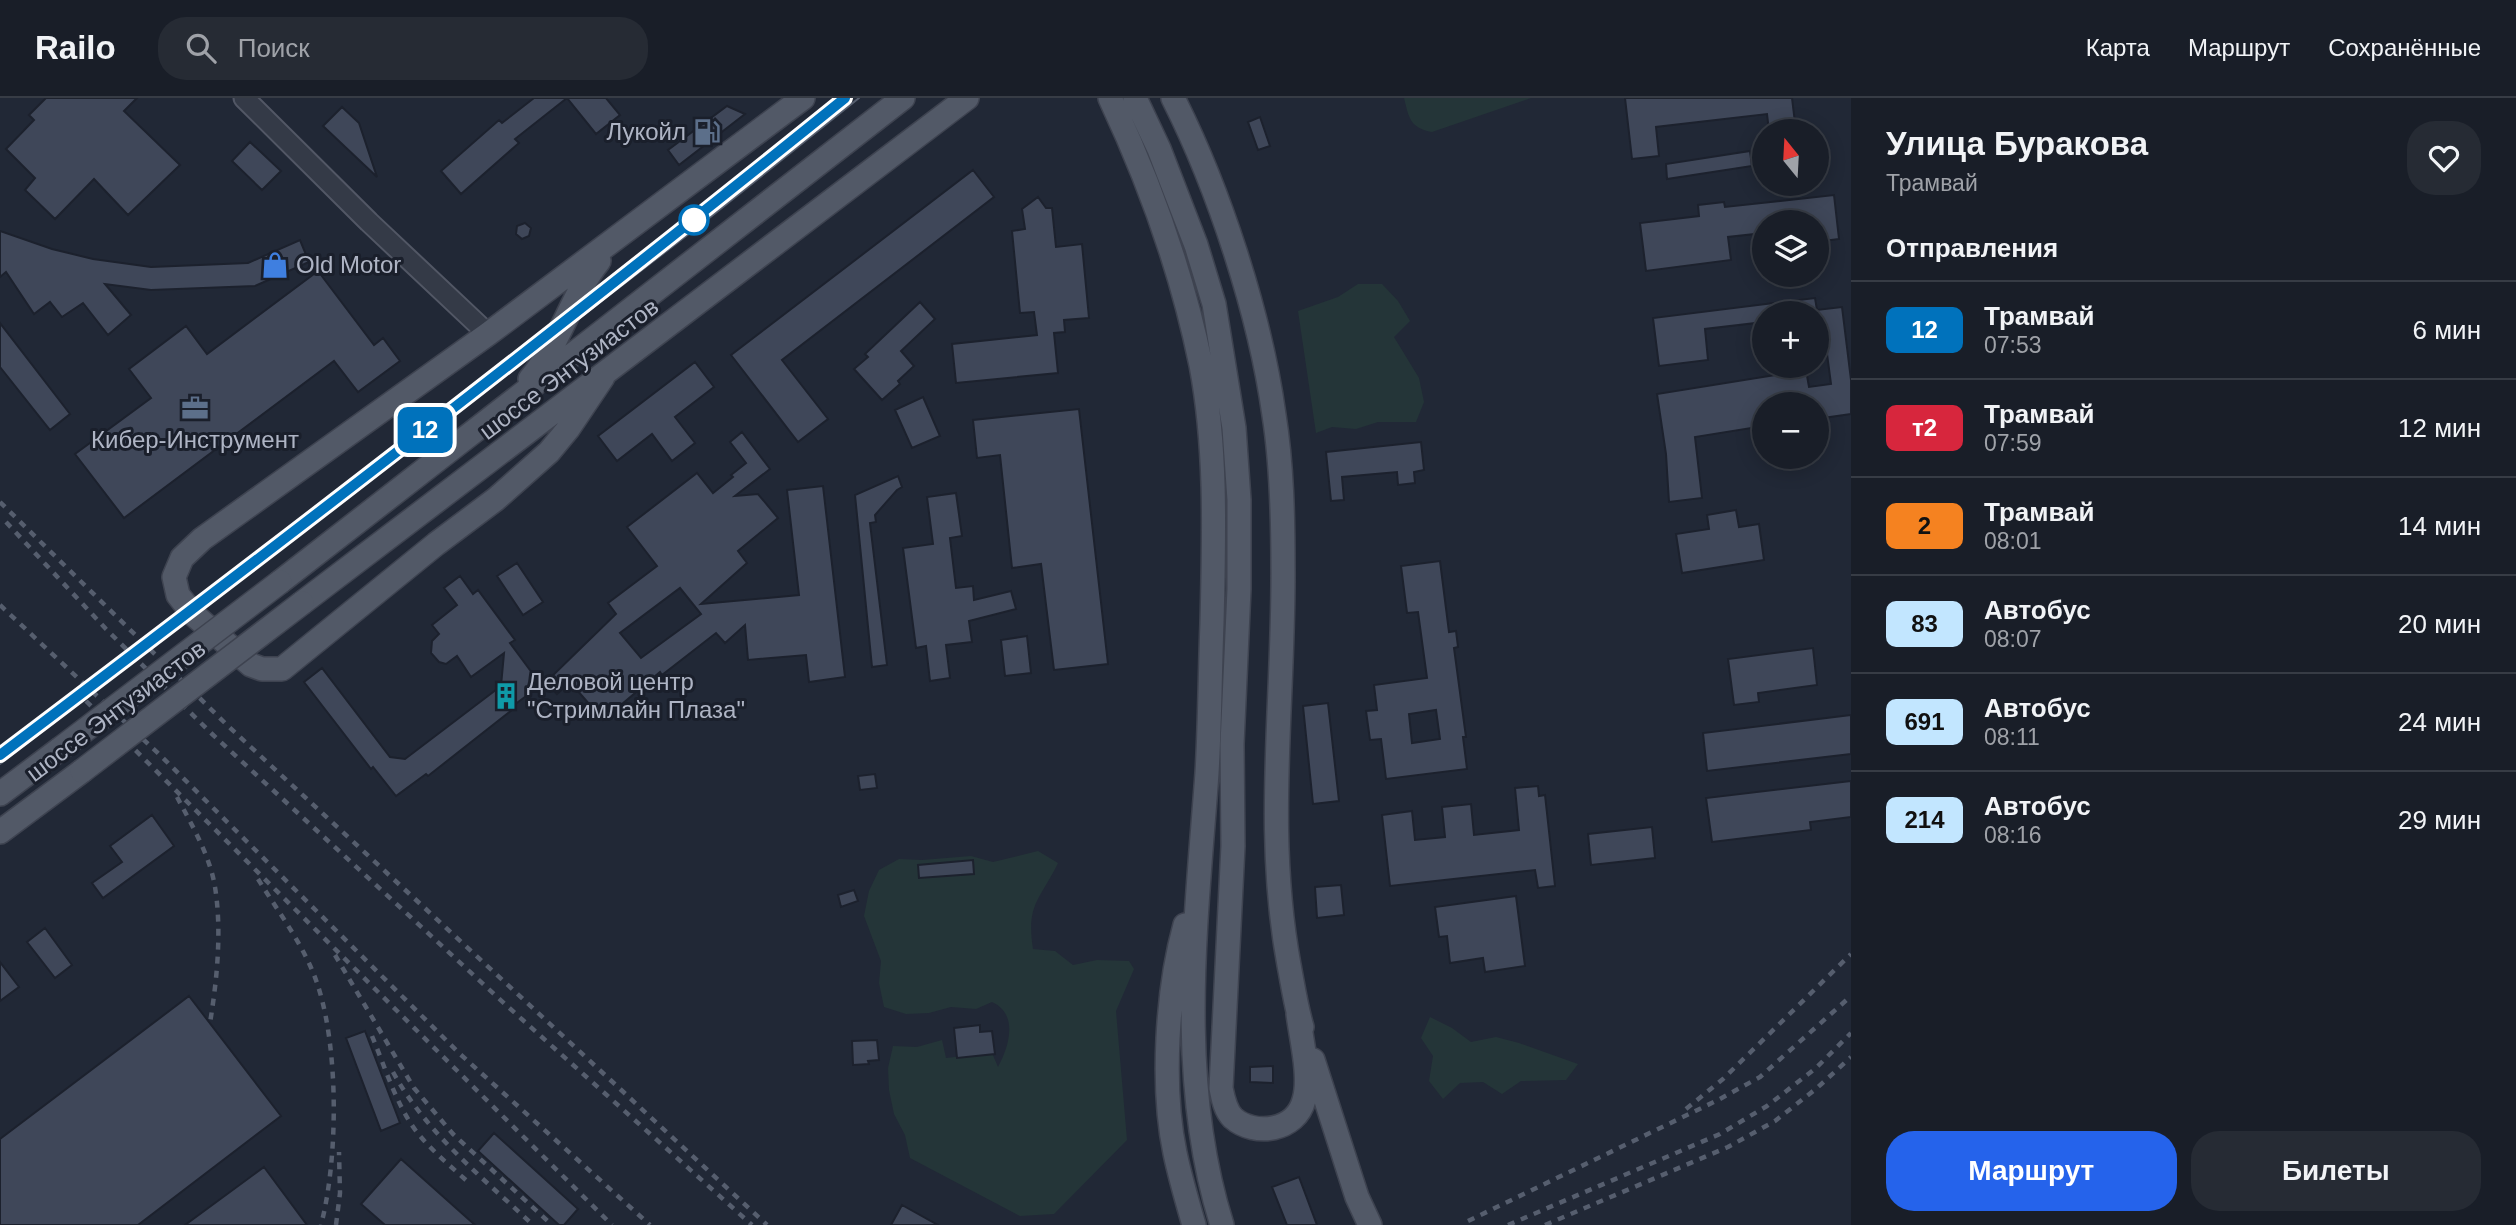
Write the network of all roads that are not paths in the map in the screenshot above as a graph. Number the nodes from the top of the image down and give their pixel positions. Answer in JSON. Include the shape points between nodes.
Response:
{"nodes":[{"id":1,"x":244,"y":98,"type":"edge"},
{"id":2,"x":803,"y":98,"type":"edge"},
{"id":3,"x":903,"y":98,"type":"edge"},
{"id":4,"x":967,"y":98,"type":"edge"},
{"id":5,"x":1110,"y":98,"type":"edge"},
{"id":6,"x":1135,"y":98,"type":"edge"},
{"id":7,"x":1173,"y":98,"type":"edge"},
{"id":8,"x":620,"y":235,"type":"junction"},
{"id":9,"x":488,"y":334,"type":"junction"},
{"id":10,"x":603,"y":377,"type":"junction"},
{"id":11,"x":502,"y":410,"type":"junction"},
{"id":12,"x":1239,"y":589,"type":"junction"},
{"id":13,"x":1207,"y":769,"type":"junction"},
{"id":14,"x":0,"y":794,"type":"edge"},
{"id":15,"x":0,"y":832,"type":"edge"},
{"id":16,"x":1199,"y":876,"type":"junction"},
{"id":17,"x":1298,"y":1014,"type":"junction"},
{"id":18,"x":1194,"y":1225,"type":"edge"},
{"id":19,"x":1222,"y":1225,"type":"edge"},
{"id":20,"x":1370,"y":1225,"type":"edge"}],
"edges":[{"from":1,"to":9,"type":"street"},
{"from":2,"to":8,"type":"main road"},
{"from":3,"to":11,"type":"main road","name":"шоссе Энтузиастов"},
{"from":4,"to":10,"type":"main road","name":"шоссе Энтузиастов"},
{"from":5,"to":13,"type":"main road","via":[[1169,245],[1201,367],[1215,519]]},
{"from":6,"to":12,"type":"main road","via":[[1181,203],[1214,304],[1234,428]]},
{"from":7,"to":17,"type":"main road","via":[[1241,271],[1274,414],[1283,569],[1276,842],[1280,919]]},
{"from":8,"to":9,"type":"main road"},
{"from":8,"to":11,"type":"main road","via":[[583,280],[539,369]]},
{"from":9,"to":10,"type":"main road","via":[[202,539],[182,558],[174,577],[178,595],[251,665],[282,669],[496,499],[549,452]]},
{"from":10,"to":15,"type":"main road","name":"шоссе Энтузиастов","bridge":true},
{"from":11,"to":14,"type":"main road","name":"шоссе Энтузиастов","bridge":true},
{"from":12,"to":13,"type":"main road"},
{"from":12,"to":17,"type":"main road","via":[[1221,1088],[1225,1106],[1241,1123],[1271,1129],[1295,1116],[1304,1101],[1306,1078]]},
{"from":13,"to":16,"type":"main road"},
{"from":16,"to":18,"type":"main road","via":[[1176,959],[1168,1060],[1175,1151]]},
{"from":16,"to":19,"type":"main road","via":[[1193,978],[1199,1123],[1210,1188]]},
{"from":17,"to":20,"type":"main road","via":[[1352,1184]]}]}
